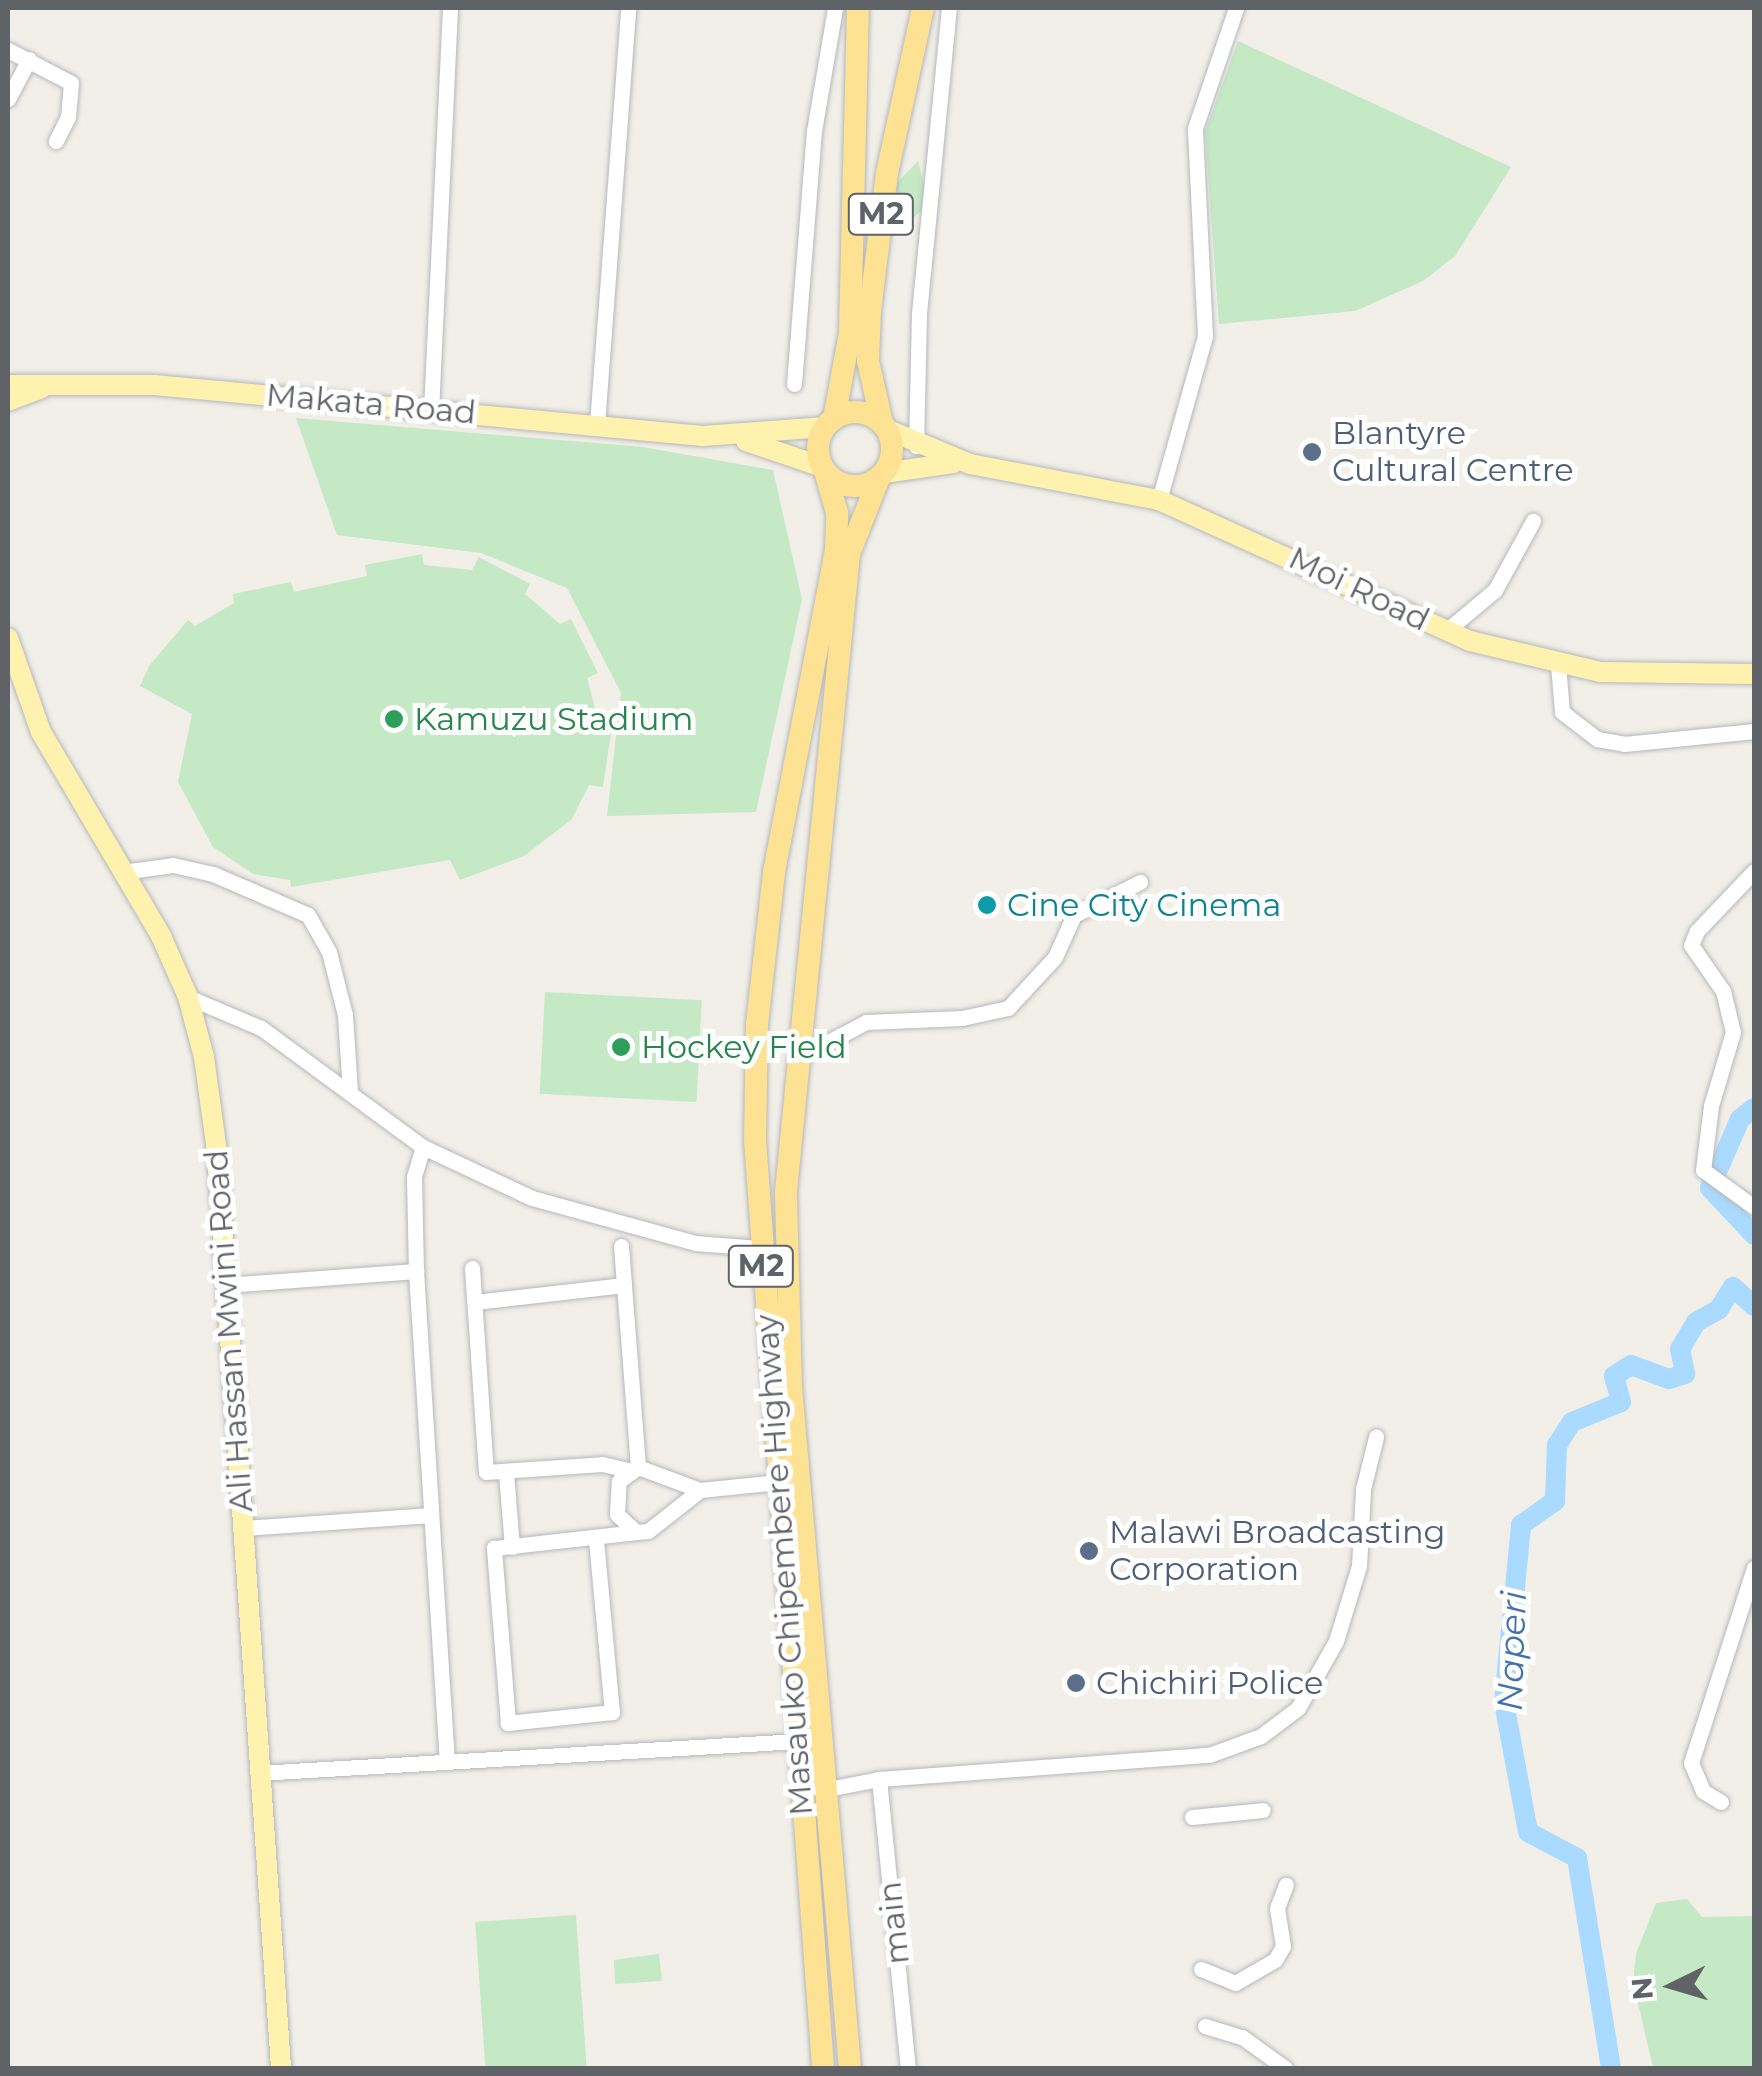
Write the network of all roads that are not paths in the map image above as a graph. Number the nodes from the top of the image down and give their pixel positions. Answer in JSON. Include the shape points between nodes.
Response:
{"nodes":[{"id":1,"x":450,"y":8,"type":"edge"},
{"id":2,"x":628,"y":8,"type":"edge"},
{"id":3,"x":835,"y":8,"type":"edge"},
{"id":4,"x":858,"y":8,"type":"edge"},
{"id":5,"x":923,"y":8,"type":"edge"},
{"id":6,"x":949,"y":8,"type":"edge"},
{"id":7,"x":1236,"y":8,"type":"edge"},
{"id":8,"x":8,"y":50,"type":"edge"},
{"id":9,"x":29,"y":60,"type":"junction"},
{"id":10,"x":8,"y":98,"type":"edge"},
{"id":11,"x":56,"y":141,"type":"dead end"},
{"id":12,"x":794,"y":384,"type":"dead end"},
{"id":13,"x":8,"y":387,"type":"edge"},
{"id":14,"x":431,"y":411,"type":"junction"},
{"id":15,"x":830,"y":423,"type":"junction"},
{"id":16,"x":596,"y":424,"type":"junction"},
{"id":17,"x":884,"y":426,"type":"junction"},
{"id":18,"x":734,"y":437,"type":"junction"},
{"id":19,"x":916,"y":446,"type":"junction"},
{"id":20,"x":970,"y":464,"type":"junction"},
{"id":21,"x":824,"y":469,"type":"junction"},
{"id":22,"x":881,"y":475,"type":"junction"},
{"id":23,"x":1159,"y":500,"type":"junction"},
{"id":24,"x":1532,"y":521,"type":"dead end"},
{"id":25,"x":1446,"y":631,"type":"junction"},
{"id":26,"x":8,"y":638,"type":"edge"},
{"id":27,"x":1558,"y":665,"type":"junction"},
{"id":28,"x":1754,"y":674,"type":"edge"},
{"id":29,"x":1754,"y":731,"type":"edge"},
{"id":30,"x":122,"y":872,"type":"junction"},
{"id":31,"x":1754,"y":872,"type":"edge"},
{"id":32,"x":1140,"y":882,"type":"dead end"},
{"id":33,"x":188,"y":997,"type":"junction"},
{"id":34,"x":757,"y":1024,"type":"junction"},
{"id":35,"x":797,"y":1050,"type":"junction"},
{"id":36,"x":350,"y":1092,"type":"junction"},
{"id":37,"x":424,"y":1147,"type":"junction"},
{"id":38,"x":1754,"y":1207,"type":"edge"},
{"id":39,"x":621,"y":1246,"type":"dead end"},
{"id":40,"x":759,"y":1248,"type":"junction"},
{"id":41,"x":472,"y":1268,"type":"dead end"},
{"id":42,"x":416,"y":1272,"type":"junction"},
{"id":43,"x":225,"y":1285,"type":"junction"},
{"id":44,"x":624,"y":1285,"type":"junction"},
{"id":45,"x":475,"y":1302,"type":"junction"},
{"id":46,"x":1376,"y":1437,"type":"dead end"},
{"id":47,"x":634,"y":1469,"type":"junction"},
{"id":48,"x":506,"y":1472,"type":"junction"},
{"id":49,"x":779,"y":1482,"type":"junction"},
{"id":50,"x":700,"y":1490,"type":"junction"},
{"id":51,"x":431,"y":1515,"type":"junction"},
{"id":52,"x":244,"y":1528,"type":"junction"},
{"id":53,"x":636,"y":1532,"type":"junction"},
{"id":54,"x":596,"y":1540,"type":"junction"},
{"id":55,"x":512,"y":1547,"type":"junction"},
{"id":56,"x":1754,"y":1568,"type":"edge"},
{"id":57,"x":799,"y":1741,"type":"junction"},
{"id":58,"x":447,"y":1762,"type":"junction"},
{"id":59,"x":258,"y":1773,"type":"junction"},
{"id":60,"x":879,"y":1779,"type":"junction"},
{"id":61,"x":828,"y":1788,"type":"junction"},
{"id":62,"x":1721,"y":1802,"type":"dead end"},
{"id":63,"x":1263,"y":1810,"type":"dead end"},
{"id":64,"x":1192,"y":1817,"type":"dead end"},
{"id":65,"x":1286,"y":1885,"type":"dead end"},
{"id":66,"x":1201,"y":1968,"type":"dead end"},
{"id":67,"x":1205,"y":2026,"type":"dead end"},
{"id":68,"x":281,"y":2068,"type":"edge"},
{"id":69,"x":823,"y":2068,"type":"edge"},
{"id":70,"x":850,"y":2068,"type":"edge"},
{"id":71,"x":908,"y":2068,"type":"edge"},
{"id":72,"x":1285,"y":2068,"type":"edge"}],
"edges":[{"from":1,"to":14,"type":"street"},
{"from":2,"to":16,"type":"street"},
{"from":3,"to":12,"type":"street","via":[[814,131]]},
{"from":4,"to":15,"type":"highway","number":"M2","via":[[850,333]]},
{"from":5,"to":17,"type":"highway","number":"M2","via":[[886,173],[870,311],[868,361]]},
{"from":6,"to":19,"type":"street","via":[[919,313]]},
{"from":7,"to":23,"type":"street","via":[[1196,128],[1205,336]]},
{"from":8,"to":9,"type":"street"},
{"from":9,"to":10,"type":"street"},
{"from":9,"to":11,"type":"street","via":[[72,86]]},
{"from":13,"to":14,"type":"main road","name":"Makata Road","via":[[154,386]]},
{"from":14,"to":16,"type":"main road","name":"Makata Road"},
{"from":15,"to":17,"type":"highway","via":[[858,412]]},
{"from":15,"to":18,"type":"main road","name":"Makata Road"},
{"from":15,"to":21,"type":"highway","number":"M2","via":[[819,454]]},
{"from":16,"to":18,"type":"main road","name":"Makata Road"},
{"from":17,"to":19,"type":"main road"},
{"from":17,"to":22,"type":"highway","number":"M2","via":[[892,451]]},
{"from":18,"to":21,"type":"main road","name":"Makata Road"},
{"from":19,"to":20,"type":"main road"},
{"from":20,"to":22,"type":"main road"},
{"from":20,"to":23,"type":"main road","name":"Moi Road"},
{"from":21,"to":22,"type":"highway","via":[[856,486]]},
{"from":21,"to":34,"type":"highway","name":"Masauko Chipembere Highway","number":"M2","via":[[837,513],[836,550],[774,872]]},
{"from":22,"to":35,"type":"highway","name":"Masauko Chipembere Highway","number":"M2","via":[[850,554]]},
{"from":23,"to":25,"type":"main road","name":"Moi Road"},
{"from":24,"to":25,"type":"street","via":[[1495,590]]},
{"from":25,"to":27,"type":"main road","name":"Moi Road"},
{"from":26,"to":30,"type":"main road","name":"Ali Hassan Mwini Road","via":[[41,732]]},
{"from":27,"to":28,"type":"main road","name":"Moi Road","via":[[1642,676]]},
{"from":27,"to":29,"type":"street","via":[[1562,712],[1597,739],[1624,744]]},
{"from":30,"to":33,"type":"main road","name":"Ali Hassan Mwini Road"},
{"from":30,"to":36,"type":"street","via":[[173,865],[213,874],[308,915],[329,952],[345,1016]]},
{"from":31,"to":38,"type":"street","via":[[1696,931],[1692,945],[1723,990],[1733,1032],[1710,1106],[1703,1170]]},
{"from":32,"to":35,"type":"street","via":[[1074,915],[1034,986],[1008,1008],[962,1018],[866,1022]]},
{"from":33,"to":36,"type":"street","via":[[261,1028]]},
{"from":33,"to":43,"type":"main road","name":"Ali Hassan Mwini Road","via":[[217,1152]]},
{"from":34,"to":35,"type":"highway"},
{"from":34,"to":40,"type":"highway","name":"Masauko Chipembere Highway","number":"M2"},
{"from":35,"to":61,"type":"highway","name":"Masauko Chipembere Highway","number":"M2","via":[[786,1191],[787,1320]]},
{"from":36,"to":37,"type":"street"},
{"from":37,"to":40,"type":"street","via":[[532,1198],[695,1243]]},
{"from":37,"to":42,"type":"street","via":[[414,1176]]},
{"from":39,"to":44,"type":"street"},
{"from":40,"to":49,"type":"highway","name":"Masauko Chipembere Highway","number":"M2"},
{"from":41,"to":45,"type":"street"},
{"from":42,"to":43,"type":"street"},
{"from":42,"to":51,"type":"street"},
{"from":43,"to":52,"type":"main road","name":"Ali Hassan Mwini Road"},
{"from":44,"to":45,"type":"street"},
{"from":44,"to":47,"type":"street"},
{"from":45,"to":48,"type":"street","via":[[484,1468],[491,1475]]},
{"from":46,"to":60,"type":"street","via":[[1363,1489],[1359,1566],[1336,1641],[1298,1708],[1261,1736],[1209,1756]]},
{"from":47,"to":48,"type":"street","via":[[602,1464]]},
{"from":47,"to":50,"type":"street"},
{"from":47,"to":53,"type":"street","via":[[615,1492],[617,1514]]},
{"from":48,"to":55,"type":"street"},
{"from":49,"to":50,"type":"street"},
{"from":49,"to":57,"type":"highway","name":"Masauko Chipembere Highway","number":"M2"},
{"from":50,"to":53,"type":"street","via":[[661,1526]]},
{"from":51,"to":52,"type":"street"},
{"from":51,"to":58,"type":"street"},
{"from":52,"to":59,"type":"main road","name":"Ali Hassan Mwini Road"},
{"from":53,"to":54,"type":"street"},
{"from":54,"to":55,"type":"street"},
{"from":54,"to":55,"type":"street","via":[[612,1712],[513,1724],[506,1718],[492,1557],[494,1548]]},
{"from":56,"to":62,"type":"street","via":[[1691,1763],[1703,1790]]},
{"from":57,"to":58,"type":"street"},
{"from":57,"to":69,"type":"highway","name":"Masauko Chipembere Highway","number":"M2"},
{"from":58,"to":59,"type":"street"},
{"from":59,"to":68,"type":"main road","name":"Ali Hassan Mwini Road"},
{"from":60,"to":61,"type":"street"},
{"from":60,"to":71,"type":"street","name":"main"},
{"from":61,"to":70,"type":"highway","name":"Masauko Chipembere Highway","number":"M2"},
{"from":63,"to":64,"type":"street"},
{"from":65,"to":66,"type":"street","via":[[1278,1908],[1283,1946],[1275,1960],[1235,1982]]},
{"from":67,"to":72,"type":"street","via":[[1242,2037]]}]}
